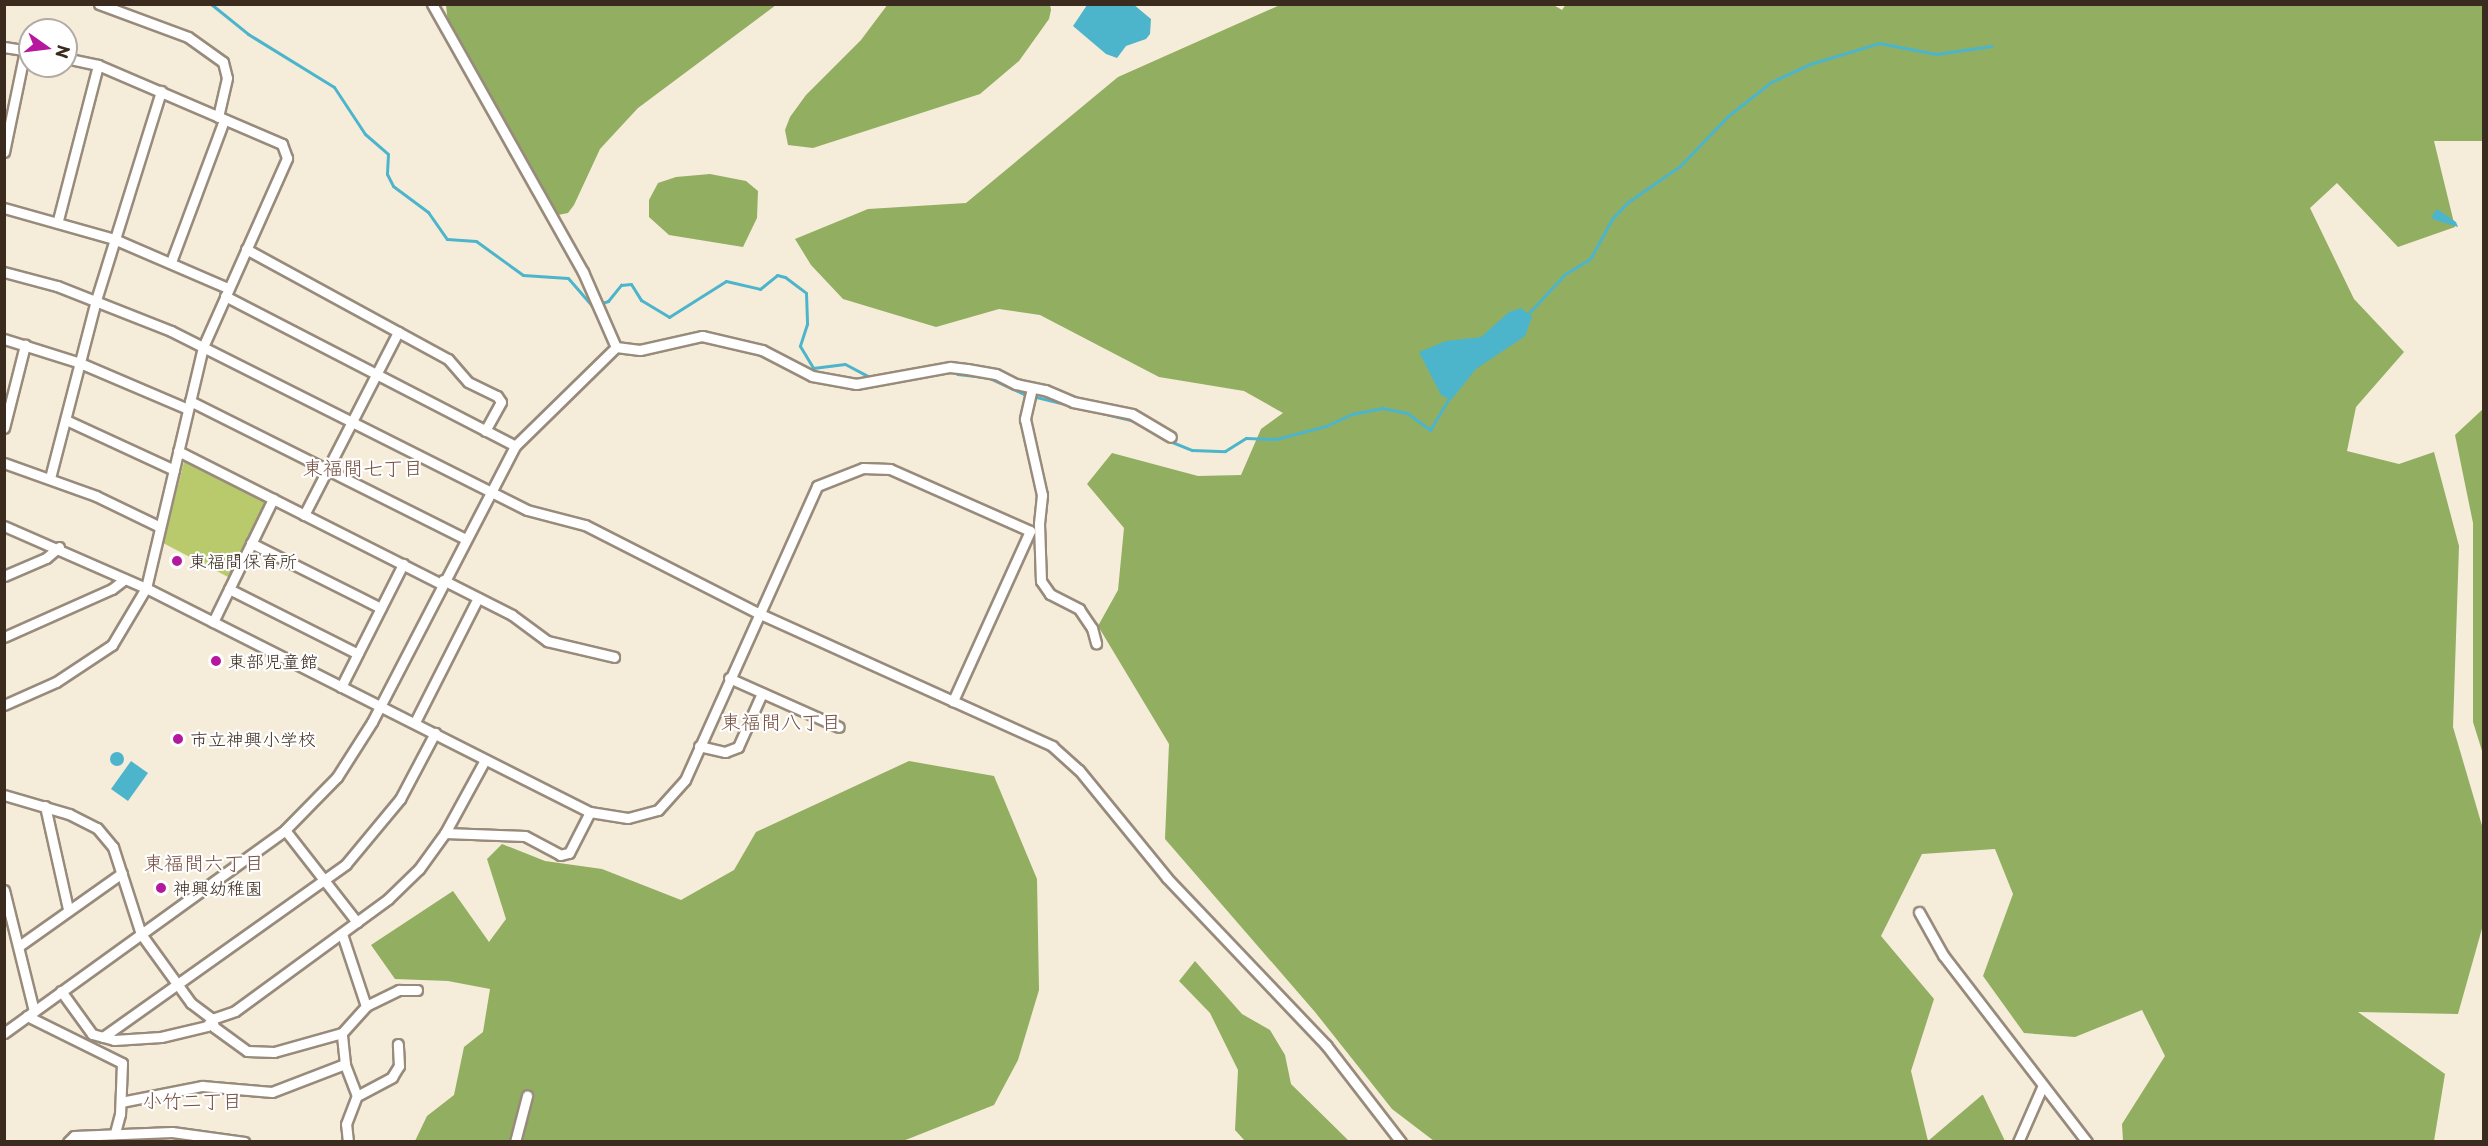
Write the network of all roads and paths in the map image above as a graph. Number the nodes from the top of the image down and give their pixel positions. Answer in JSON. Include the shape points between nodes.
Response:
{"nodes":[{"id":1,"x":99,"y":4,"type":"edge"},
{"id":2,"x":432,"y":4,"type":"edge"},
{"id":3,"x":78,"y":60,"type":"edge"},
{"id":4,"x":98,"y":64,"type":"junction"},
{"id":5,"x":21,"y":78,"type":"edge"},
{"id":6,"x":161,"y":91,"type":"junction"},
{"id":7,"x":221,"y":118,"type":"junction"},
{"id":8,"x":4,"y":152,"type":"edge"},
{"id":9,"x":4,"y":208,"type":"edge"},
{"id":10,"x":58,"y":220,"type":"junction"},
{"id":11,"x":114,"y":239,"type":"junction"},
{"id":12,"x":246,"y":249,"type":"junction"},
{"id":13,"x":171,"y":262,"type":"junction"},
{"id":14,"x":4,"y":272,"type":"edge"},
{"id":15,"x":227,"y":292,"type":"junction"},
{"id":16,"x":96,"y":300,"type":"junction"},
{"id":17,"x":398,"y":332,"type":"junction"},
{"id":18,"x":4,"y":339,"type":"edge"},
{"id":19,"x":25,"y":345,"type":"junction"},
{"id":20,"x":203,"y":346,"type":"junction"},
{"id":21,"x":616,"y":347,"type":"junction"},
{"id":22,"x":80,"y":363,"type":"junction"},
{"id":23,"x":376,"y":374,"type":"junction"},
{"id":24,"x":1032,"y":388,"type":"junction"},
{"id":25,"x":189,"y":405,"type":"junction"},
{"id":26,"x":66,"y":420,"type":"junction"},
{"id":27,"x":352,"y":421,"type":"junction"},
{"id":28,"x":4,"y":428,"type":"edge"},
{"id":29,"x":485,"y":431,"type":"junction"},
{"id":30,"x":1171,"y":437,"type":"dead end"},
{"id":31,"x":514,"y":446,"type":"junction"},
{"id":32,"x":178,"y":451,"type":"junction"},
{"id":33,"x":4,"y":463,"type":"edge"},
{"id":34,"x":174,"y":470,"type":"junction"},
{"id":35,"x":327,"y":470,"type":"junction"},
{"id":36,"x":51,"y":478,"type":"junction"},
{"id":37,"x":488,"y":491,"type":"junction"},
{"id":38,"x":273,"y":499,"type":"junction"},
{"id":39,"x":304,"y":514,"type":"junction"},
{"id":40,"x":1039,"y":524,"type":"junction"},
{"id":41,"x":4,"y":526,"type":"edge"},
{"id":42,"x":160,"y":527,"type":"junction"},
{"id":43,"x":1030,"y":531,"type":"junction"},
{"id":44,"x":464,"y":538,"type":"junction"},
{"id":45,"x":251,"y":543,"type":"junction"},
{"id":46,"x":59,"y":548,"type":"junction"},
{"id":47,"x":403,"y":564,"type":"junction"},
{"id":48,"x":4,"y":576,"type":"edge"},
{"id":49,"x":125,"y":579,"type":"junction"},
{"id":50,"x":442,"y":582,"type":"junction"},
{"id":51,"x":146,"y":588,"type":"junction"},
{"id":52,"x":229,"y":589,"type":"junction"},
{"id":53,"x":478,"y":598,"type":"junction"},
{"id":54,"x":381,"y":608,"type":"junction"},
{"id":55,"x":758,"y":613,"type":"junction"},
{"id":56,"x":213,"y":622,"type":"junction"},
{"id":57,"x":4,"y":637,"type":"edge"},
{"id":58,"x":1096,"y":643,"type":"dead end"},
{"id":59,"x":358,"y":654,"type":"junction"},
{"id":60,"x":614,"y":657,"type":"dead end"},
{"id":61,"x":729,"y":678,"type":"junction"},
{"id":62,"x":341,"y":687,"type":"junction"},
{"id":63,"x":762,"y":693,"type":"junction"},
{"id":64,"x":953,"y":701,"type":"junction"},
{"id":65,"x":4,"y":705,"type":"edge"},
{"id":66,"x":380,"y":705,"type":"junction"},
{"id":67,"x":415,"y":723,"type":"junction"},
{"id":68,"x":839,"y":727,"type":"dead end"},
{"id":69,"x":435,"y":733,"type":"junction"},
{"id":70,"x":699,"y":746,"type":"junction"},
{"id":71,"x":485,"y":760,"type":"junction"},
{"id":72,"x":4,"y":795,"type":"edge"},
{"id":73,"x":45,"y":807,"type":"junction"},
{"id":74,"x":590,"y":812,"type":"junction"},
{"id":75,"x":285,"y":830,"type":"junction"},
{"id":76,"x":445,"y":833,"type":"junction"},
{"id":77,"x":122,"y":873,"type":"junction"},
{"id":78,"x":323,"y":880,"type":"junction"},
{"id":79,"x":4,"y":890,"type":"edge"},
{"id":80,"x":68,"y":909,"type":"junction"},
{"id":81,"x":1919,"y":912,"type":"dead end"},
{"id":82,"x":357,"y":922,"type":"junction"},
{"id":83,"x":141,"y":934,"type":"junction"},
{"id":84,"x":342,"y":934,"type":"junction"},
{"id":85,"x":19,"y":946,"type":"junction"},
{"id":86,"x":177,"y":985,"type":"junction"},
{"id":87,"x":417,"y":990,"type":"dead end"},
{"id":88,"x":61,"y":992,"type":"junction"},
{"id":89,"x":366,"y":1006,"type":"junction"},
{"id":90,"x":31,"y":1014,"type":"junction"},
{"id":91,"x":212,"y":1019,"type":"junction"},
{"id":92,"x":4,"y":1033,"type":"edge"},
{"id":93,"x":342,"y":1033,"type":"junction"},
{"id":94,"x":103,"y":1037,"type":"junction"},
{"id":95,"x":398,"y":1044,"type":"dead end"},
{"id":96,"x":345,"y":1064,"type":"junction"},
{"id":97,"x":2043,"y":1084,"type":"junction"},
{"id":98,"x":357,"y":1096,"type":"junction"},
{"id":99,"x":528,"y":1096,"type":"dead end"},
{"id":100,"x":121,"y":1102,"type":"junction"},
{"id":101,"x":115,"y":1133,"type":"junction"},
{"id":102,"x":68,"y":1142,"type":"edge"},
{"id":103,"x":244,"y":1142,"type":"edge"},
{"id":104,"x":348,"y":1142,"type":"edge"},
{"id":105,"x":514,"y":1142,"type":"edge"},
{"id":106,"x":1401,"y":1142,"type":"edge"},
{"id":107,"x":2018,"y":1142,"type":"edge"},
{"id":108,"x":2087,"y":1142,"type":"edge"}],
"edges":[{"from":1,"to":7,"type":"street","via":[[188,37],[223,62],[227,78]]},
{"from":2,"to":21,"type":"street","via":[[583,272]]},
{"from":3,"to":4,"type":"street"},
{"from":4,"to":6,"type":"street"},
{"from":4,"to":10,"type":"street"},
{"from":5,"to":8,"type":"street"},
{"from":6,"to":7,"type":"street"},
{"from":6,"to":11,"type":"street"},
{"from":7,"to":12,"type":"street","via":[[282,144],[287,152]]},
{"from":7,"to":13,"type":"street"},
{"from":9,"to":10,"type":"street"},
{"from":10,"to":11,"type":"street"},
{"from":11,"to":13,"type":"street"},
{"from":11,"to":16,"type":"street"},
{"from":12,"to":15,"type":"street"},
{"from":12,"to":17,"type":"street"},
{"from":13,"to":15,"type":"street"},
{"from":14,"to":16,"type":"street"},
{"from":15,"to":20,"type":"street"},
{"from":15,"to":23,"type":"street"},
{"from":16,"to":20,"type":"street"},
{"from":16,"to":22,"type":"street"},
{"from":17,"to":23,"type":"street"},
{"from":17,"to":29,"type":"street","via":[[448,359],[468,382],[497,396],[501,402]]},
{"from":18,"to":19,"type":"street"},
{"from":19,"to":22,"type":"street"},
{"from":19,"to":28,"type":"street"},
{"from":20,"to":25,"type":"street"},
{"from":20,"to":27,"type":"street"},
{"from":21,"to":24,"type":"street","via":[[640,350],[702,336],[762,350],[812,376],[856,384],[950,367],[996,374]]},
{"from":21,"to":31,"type":"street"},
{"from":22,"to":25,"type":"street"},
{"from":22,"to":26,"type":"street"},
{"from":23,"to":27,"type":"street"},
{"from":23,"to":29,"type":"street"},
{"from":24,"to":30,"type":"street","via":[[1132,414]]},
{"from":24,"to":40,"type":"street","via":[[1025,419],[1042,495]]},
{"from":25,"to":32,"type":"street"},
{"from":25,"to":35,"type":"street"},
{"from":26,"to":34,"type":"street"},
{"from":26,"to":36,"type":"street"},
{"from":27,"to":35,"type":"street"},
{"from":27,"to":37,"type":"street"},
{"from":29,"to":31,"type":"street"},
{"from":31,"to":37,"type":"street"},
{"from":32,"to":34,"type":"street"},
{"from":32,"to":38,"type":"street"},
{"from":33,"to":36,"type":"street"},
{"from":34,"to":42,"type":"street"},
{"from":35,"to":39,"type":"street"},
{"from":35,"to":44,"type":"street"},
{"from":36,"to":42,"type":"street"},
{"from":37,"to":44,"type":"street"},
{"from":37,"to":55,"type":"street","via":[[527,510],[573,520],[601,532]]},
{"from":38,"to":39,"type":"street"},
{"from":38,"to":45,"type":"street"},
{"from":39,"to":47,"type":"street"},
{"from":40,"to":43,"type":"street"},
{"from":40,"to":58,"type":"street","via":[[1044,589],[1079,609],[1092,628]]},
{"from":41,"to":46,"type":"street"},
{"from":42,"to":51,"type":"street"},
{"from":43,"to":55,"type":"street","via":[[890,469],[863,468],[817,486]]},
{"from":43,"to":64,"type":"street"},
{"from":44,"to":50,"type":"street"},
{"from":45,"to":52,"type":"street"},
{"from":45,"to":54,"type":"street"},
{"from":46,"to":48,"type":"street","via":[[46,558]]},
{"from":46,"to":49,"type":"street"},
{"from":47,"to":50,"type":"street"},
{"from":47,"to":54,"type":"street"},
{"from":49,"to":51,"type":"street"},
{"from":49,"to":57,"type":"street","via":[[112,589]]},
{"from":50,"to":53,"type":"street"},
{"from":50,"to":66,"type":"street"},
{"from":51,"to":56,"type":"street"},
{"from":51,"to":65,"type":"street","via":[[112,645],[56,682]]},
{"from":52,"to":56,"type":"street"},
{"from":52,"to":59,"type":"street"},
{"from":53,"to":60,"type":"street","via":[[548,640]]},
{"from":53,"to":67,"type":"street"},
{"from":54,"to":59,"type":"street"},
{"from":55,"to":61,"type":"street"},
{"from":55,"to":64,"type":"street"},
{"from":56,"to":62,"type":"street"},
{"from":59,"to":62,"type":"street"},
{"from":61,"to":63,"type":"street"},
{"from":61,"to":70,"type":"street"},
{"from":62,"to":66,"type":"street"},
{"from":63,"to":68,"type":"street"},
{"from":63,"to":70,"type":"street","via":[[738,747],[725,752]]},
{"from":64,"to":106,"type":"street","via":[[1065,755],[1167,878],[1326,1045]]},
{"from":66,"to":67,"type":"street"},
{"from":66,"to":75,"type":"street","via":[[337,777]]},
{"from":67,"to":69,"type":"street"},
{"from":69,"to":71,"type":"street"},
{"from":69,"to":78,"type":"street","via":[[400,799],[373,836],[346,864]]},
{"from":70,"to":74,"type":"street","via":[[685,780],[658,810],[628,818]]},
{"from":71,"to":74,"type":"street"},
{"from":71,"to":76,"type":"street"},
{"from":72,"to":73,"type":"street"},
{"from":73,"to":77,"type":"street","via":[[97,828],[113,847]]},
{"from":73,"to":80,"type":"street"},
{"from":74,"to":76,"type":"street","via":[[569,853],[560,855],[525,836]]},
{"from":75,"to":78,"type":"street"},
{"from":75,"to":83,"type":"street"},
{"from":76,"to":82,"type":"street","via":[[419,869]]},
{"from":77,"to":80,"type":"street"},
{"from":77,"to":83,"type":"street"},
{"from":78,"to":82,"type":"street"},
{"from":78,"to":86,"type":"street"},
{"from":79,"to":85,"type":"street"},
{"from":80,"to":85,"type":"street"},
{"from":81,"to":97,"type":"street","via":[[1943,955]]},
{"from":82,"to":84,"type":"street"},
{"from":83,"to":86,"type":"street"},
{"from":83,"to":88,"type":"street"},
{"from":84,"to":89,"type":"street"},
{"from":84,"to":91,"type":"street","via":[[235,1011]]},
{"from":85,"to":90,"type":"street"},
{"from":86,"to":91,"type":"street","via":[[190,1003]]},
{"from":86,"to":94,"type":"street"},
{"from":87,"to":89,"type":"street","via":[[399,990]]},
{"from":88,"to":90,"type":"street"},
{"from":88,"to":94,"type":"street","via":[[92,1034]]},
{"from":89,"to":93,"type":"street"},
{"from":90,"to":92,"type":"street"},
{"from":90,"to":100,"type":"street","via":[[122,1063]]},
{"from":91,"to":93,"type":"street","via":[[214,1027],[247,1051],[259,1053]]},
{"from":91,"to":94,"type":"street","via":[[207,1026],[161,1037]]},
{"from":93,"to":96,"type":"street"},
{"from":95,"to":98,"type":"street","via":[[399,1066],[392,1077]]},
{"from":96,"to":98,"type":"street"},
{"from":96,"to":100,"type":"street","via":[[272,1092],[202,1086]]},
{"from":97,"to":107,"type":"street"},
{"from":97,"to":108,"type":"street"},
{"from":98,"to":104,"type":"street","via":[[344,1133]]},
{"from":99,"to":105,"type":"street"},
{"from":100,"to":101,"type":"street"},
{"from":101,"to":102,"type":"street","via":[[74,1136]]},
{"from":101,"to":103,"type":"street","via":[[172,1131]]}]}
